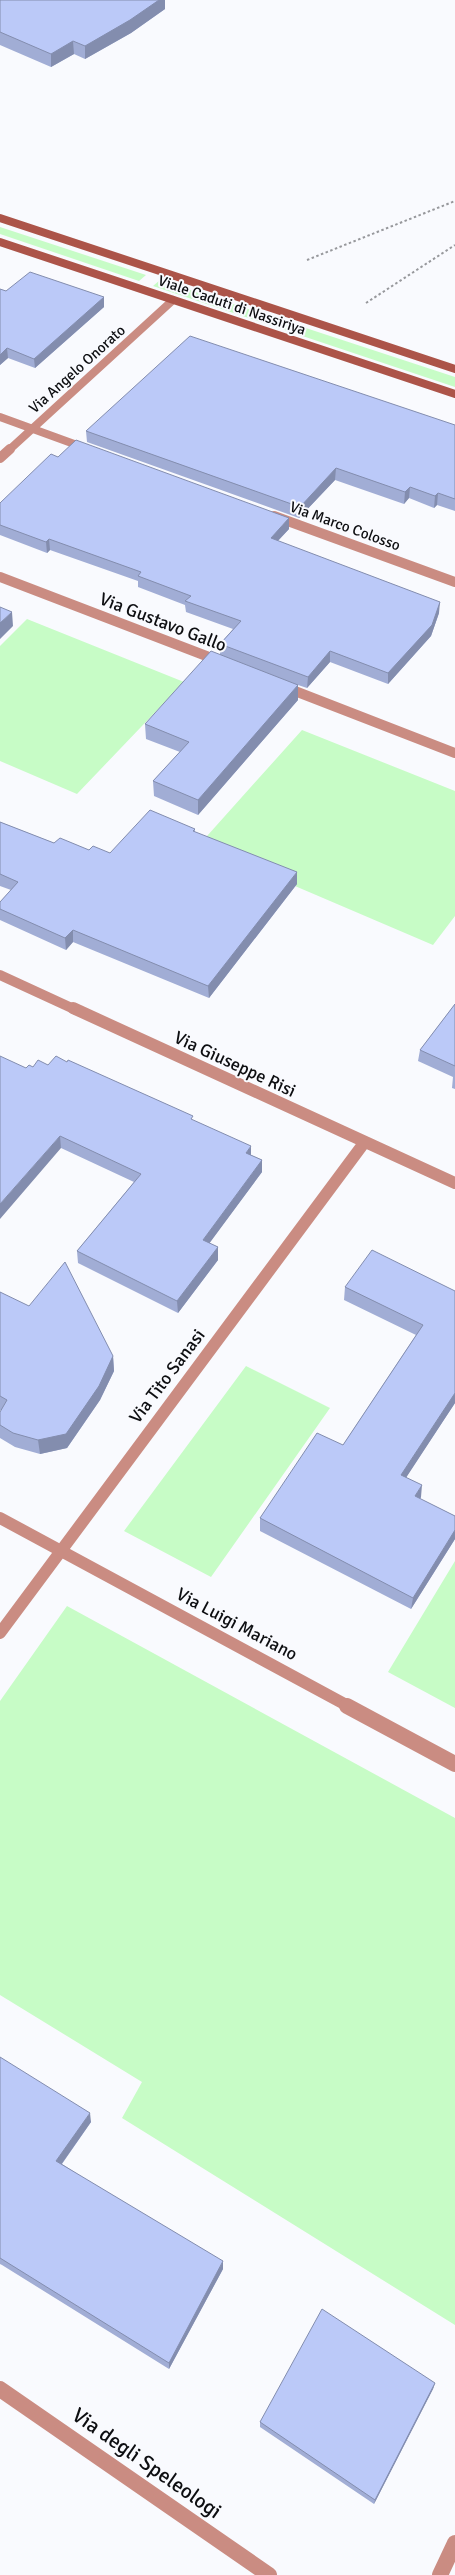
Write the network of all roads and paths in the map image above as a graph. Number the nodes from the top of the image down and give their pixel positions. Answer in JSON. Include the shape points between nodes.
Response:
{"nodes":[{"id":1,"x":455,"y":201,"type":"edge"},
{"id":2,"x":0,"y":218,"type":"edge"},
{"id":3,"x":0,"y":242,"type":"edge"},
{"id":4,"x":455,"y":245,"type":"edge"},
{"id":5,"x":307,"y":260,"type":"dead end"},
{"id":6,"x":173,"y":300,"type":"junction"},
{"id":7,"x":330,"y":328,"type":"junction"},
{"id":8,"x":455,"y":369,"type":"edge"},
{"id":9,"x":455,"y":394,"type":"edge"},
{"id":10,"x":0,"y":417,"type":"edge"},
{"id":11,"x":32,"y":428,"type":"junction"},
{"id":12,"x":99,"y":453,"type":"edge"},
{"id":13,"x":0,"y":458,"type":"edge"},
{"id":14,"x":268,"y":514,"type":"edge"},
{"id":15,"x":0,"y":577,"type":"edge"},
{"id":16,"x":455,"y":582,"type":"edge"},
{"id":17,"x":232,"y":666,"type":"edge"},
{"id":18,"x":269,"y":681,"type":"edge"},
{"id":19,"x":455,"y":753,"type":"edge"},
{"id":20,"x":0,"y":975,"type":"edge"},
{"id":21,"x":364,"y":1143,"type":"junction"},
{"id":22,"x":455,"y":1183,"type":"edge"},
{"id":23,"x":0,"y":1518,"type":"edge"},
{"id":24,"x":60,"y":1551,"type":"junction"},
{"id":25,"x":0,"y":1633,"type":"edge"},
{"id":26,"x":455,"y":1764,"type":"edge"},
{"id":27,"x":0,"y":2389,"type":"edge"},
{"id":28,"x":455,"y":2543,"type":"edge"},
{"id":29,"x":269,"y":2575,"type":"edge"},
{"id":30,"x":440,"y":2575,"type":"edge"}],
"edges":[{"from":1,"to":5,"type":"path"},
{"from":2,"to":7,"type":"main road","name":"Viale Caduti di Nassiriya"},
{"from":3,"to":6,"type":"main road","name":"Viale Caduti di Nassiriya"},
{"from":4,"to":7,"type":"path"},
{"from":6,"to":9,"type":"main road","name":"Viale Caduti di Nassiriya"},
{"from":6,"to":11,"type":"street","name":"Via Angelo Onorato"},
{"from":7,"to":8,"type":"main road","name":"Viale Caduti di Nassiriya"},
{"from":10,"to":11,"type":"street"},
{"from":11,"to":12,"type":"street"},
{"from":11,"to":13,"type":"street","name":"Via Angelo Onorato"},
{"from":14,"to":16,"type":"street","name":"Via Marco Colosso"},
{"from":15,"to":17,"type":"street","name":"Via Gustavo Gallo"},
{"from":18,"to":19,"type":"street"},
{"from":20,"to":21,"type":"street","name":"Via Giuseppe Risi"},
{"from":21,"to":22,"type":"street","name":"Via Giuseppe Risi"},
{"from":21,"to":24,"type":"street","name":"Via Tito Sanasi"},
{"from":23,"to":24,"type":"street","name":"Via Luigi Mariano"},
{"from":24,"to":25,"type":"street","name":"Via Tito Sanasi"},
{"from":24,"to":26,"type":"street","name":"Via Luigi Mariano"},
{"from":27,"to":29,"type":"street","name":"Via degli Speleologi"},
{"from":28,"to":30,"type":"street"}]}
